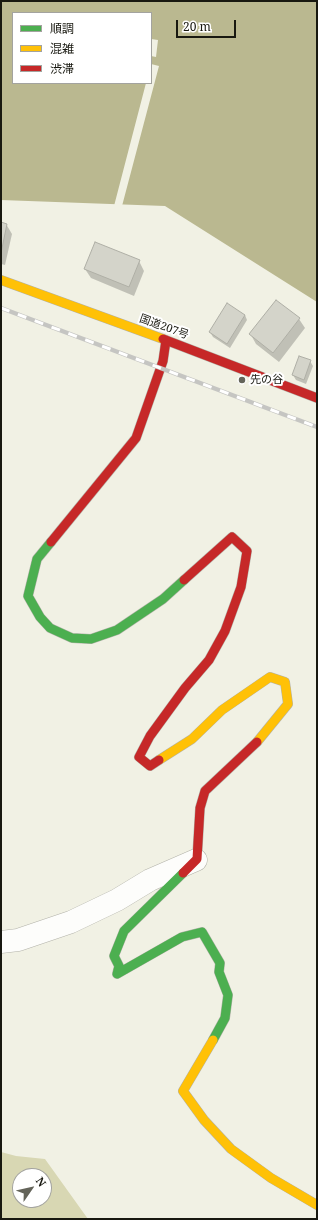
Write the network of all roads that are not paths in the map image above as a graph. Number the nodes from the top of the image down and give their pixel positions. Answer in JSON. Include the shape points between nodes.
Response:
{"nodes":[{"id":1,"x":1,"y":280,"type":"edge"},
{"id":2,"x":166,"y":340,"type":"junction"},
{"id":3,"x":317,"y":398,"type":"edge"},
{"id":4,"x":197,"y":859,"type":"junction"},
{"id":5,"x":1,"y":942,"type":"edge"},
{"id":6,"x":317,"y":1205,"type":"edge"}],
"edges":[{"from":1,"to":2,"type":"main road","name":"国道207号"},
{"from":2,"to":3,"type":"main road","name":"国道207号"},
{"from":2,"to":4,"type":"main road","via":[[163,361],[136,438],[37,559],[28,596],[40,617],[50,628],[72,638],[91,639],[117,630],[163,599],[232,538],[248,551],[241,587],[225,631],[209,660],[150,736],[139,757],[150,766],[192,739],[222,710],[270,677],[285,682],[288,704],[261,738],[205,791],[200,808]]},
{"from":4,"to":5,"type":"street","via":[[150,880],[117,900],[71,922],[18,940]]},
{"from":4,"to":6,"type":"main road","via":[[124,931],[114,956],[119,966],[117,974],[182,937],[202,932],[220,963],[219,972],[228,996],[225,1018],[183,1091],[204,1120],[231,1149],[271,1178]]}]}
